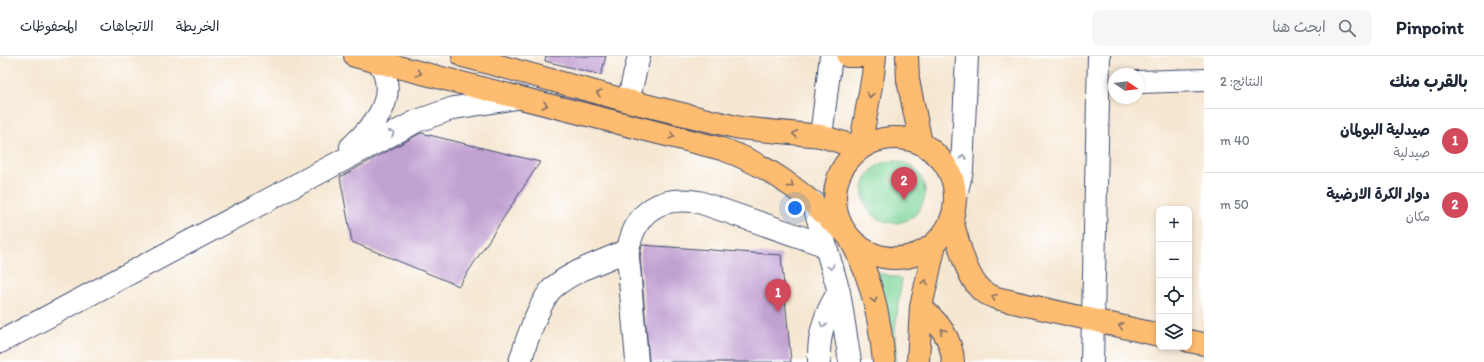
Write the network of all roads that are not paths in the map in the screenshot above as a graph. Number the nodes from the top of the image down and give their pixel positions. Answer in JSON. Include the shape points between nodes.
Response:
{"nodes":[{"id":1,"x":355,"y":56,"type":"edge"},
{"id":2,"x":463,"y":56,"type":"edge"},
{"id":3,"x":639,"y":56,"type":"edge"},
{"id":4,"x":831,"y":56,"type":"edge"},
{"id":5,"x":848,"y":56,"type":"edge"},
{"id":6,"x":863,"y":56,"type":"edge"},
{"id":7,"x":874,"y":56,"type":"edge"},
{"id":8,"x":907,"y":56,"type":"edge"},
{"id":9,"x":967,"y":56,"type":"edge"},
{"id":10,"x":1099,"y":56,"type":"edge"},
{"id":11,"x":378,"y":59,"type":"edge"},
{"id":12,"x":1204,"y":80,"type":"edge"},
{"id":13,"x":1144,"y":82,"type":"edge"},
{"id":14,"x":1106,"y":83,"type":"edge"},
{"id":15,"x":518,"y":98,"type":"junction"},
{"id":16,"x":628,"y":101,"type":"junction"},
{"id":17,"x":821,"y":136,"type":"junction"},
{"id":18,"x":921,"y":143,"type":"junction"},
{"id":19,"x":860,"y":148,"type":"junction"},
{"id":20,"x":333,"y":164,"type":"junction"},
{"id":21,"x":956,"y":196,"type":"junction"},
{"id":22,"x":813,"y":202,"type":"junction"},
{"id":23,"x":952,"y":220,"type":"junction"},
{"id":24,"x":849,"y":238,"type":"junction"},
{"id":25,"x":935,"y":244,"type":"junction"},
{"id":26,"x":824,"y":245,"type":"junction"},
{"id":27,"x":628,"y":250,"type":"junction"},
{"id":28,"x":839,"y":292,"type":"junction"},
{"id":29,"x":921,"y":307,"type":"junction"},
{"id":30,"x":1093,"y":320,"type":"junction"},
{"id":31,"x":1156,"y":334,"type":"edge"},
{"id":32,"x":0,"y":342,"type":"edge"},
{"id":33,"x":1192,"y":342,"type":"edge"},
{"id":34,"x":1204,"y":344,"type":"edge"},
{"id":35,"x":520,"y":362,"type":"edge"},
{"id":36,"x":637,"y":362,"type":"edge"},
{"id":37,"x":819,"y":362,"type":"edge"},
{"id":38,"x":850,"y":362,"type":"edge"},
{"id":39,"x":884,"y":362,"type":"edge"},
{"id":40,"x":918,"y":362,"type":"edge"},
{"id":41,"x":953,"y":362,"type":"edge"},
{"id":42,"x":1092,"y":362,"type":"edge"}],
"edges":[{"from":1,"to":11,"type":"main road"},
{"from":16,"to":2,"type":"main road","one_way":true},
{"from":3,"to":16,"type":"street"},
{"from":4,"to":17,"type":"street"},
{"from":5,"to":6,"type":"main road"},
{"from":7,"to":19,"type":"main road","one_way":true,"via":[[873,76]]},
{"from":8,"to":18,"type":"main road","via":[[908,80]]},
{"from":21,"to":9,"type":"street","one_way":true,"via":[[962,170]]},
{"from":10,"to":14,"type":"street"},
{"from":11,"to":15,"type":"main road","one_way":true},
{"from":11,"to":20,"type":"street","via":[[386,81],[383,108],[372,126]]},
{"from":12,"to":13,"type":"street"},
{"from":14,"to":30,"type":"street"},
{"from":20,"to":15,"type":"street","one_way":true,"via":[[400,129],[436,114],[473,104]]},
{"from":15,"to":22,"type":"main road","one_way":true,"via":[[722,149],[780,176]]},
{"from":17,"to":16,"type":"main road","one_way":true,"via":[[740,128]]},
{"from":17,"to":19,"type":"main road"},
{"from":18,"to":19,"type":"main road","via":[[906,138],[890,137]]},
{"from":18,"to":21,"type":"main road","via":[[935,151],[946,164],[953,179]]},
{"from":19,"to":24,"type":"main road","via":[[846,163],[836,188],[835,201],[839,221]]},
{"from":20,"to":32,"type":"street"},
{"from":21,"to":23,"type":"main road"},
{"from":22,"to":24,"type":"main road"},
{"from":22,"to":26,"type":"street"},
{"from":23,"to":25,"type":"main road"},
{"from":30,"to":23,"type":"main road","one_way":true,"via":[[996,298],[983,292],[974,283]]},
{"from":24,"to":25,"type":"main road","via":[[864,250],[882,257],[901,259],[919,254]]},
{"from":24,"to":39,"type":"main road","one_way":true,"via":[[869,283],[880,324]]},
{"from":29,"to":25,"type":"main road","one_way":true},
{"from":26,"to":27,"type":"street","via":[[699,202],[682,200],[665,202],[646,212],[636,227]]},
{"from":26,"to":28,"type":"street","one_way":true},
{"from":27,"to":35,"type":"street","via":[[567,278],[553,288],[537,316]]},
{"from":27,"to":36,"type":"street"},
{"from":28,"to":37,"type":"street","one_way":true,"via":[[823,322],[818,349]]},
{"from":28,"to":38,"type":"street"},
{"from":29,"to":40,"type":"main road"},
{"from":41,"to":29,"type":"main road","one_way":true,"via":[[947,336],[937,321]]},
{"from":31,"to":30,"type":"main road","one_way":true},
{"from":30,"to":42,"type":"street"},
{"from":33,"to":34,"type":"main road"}]}
